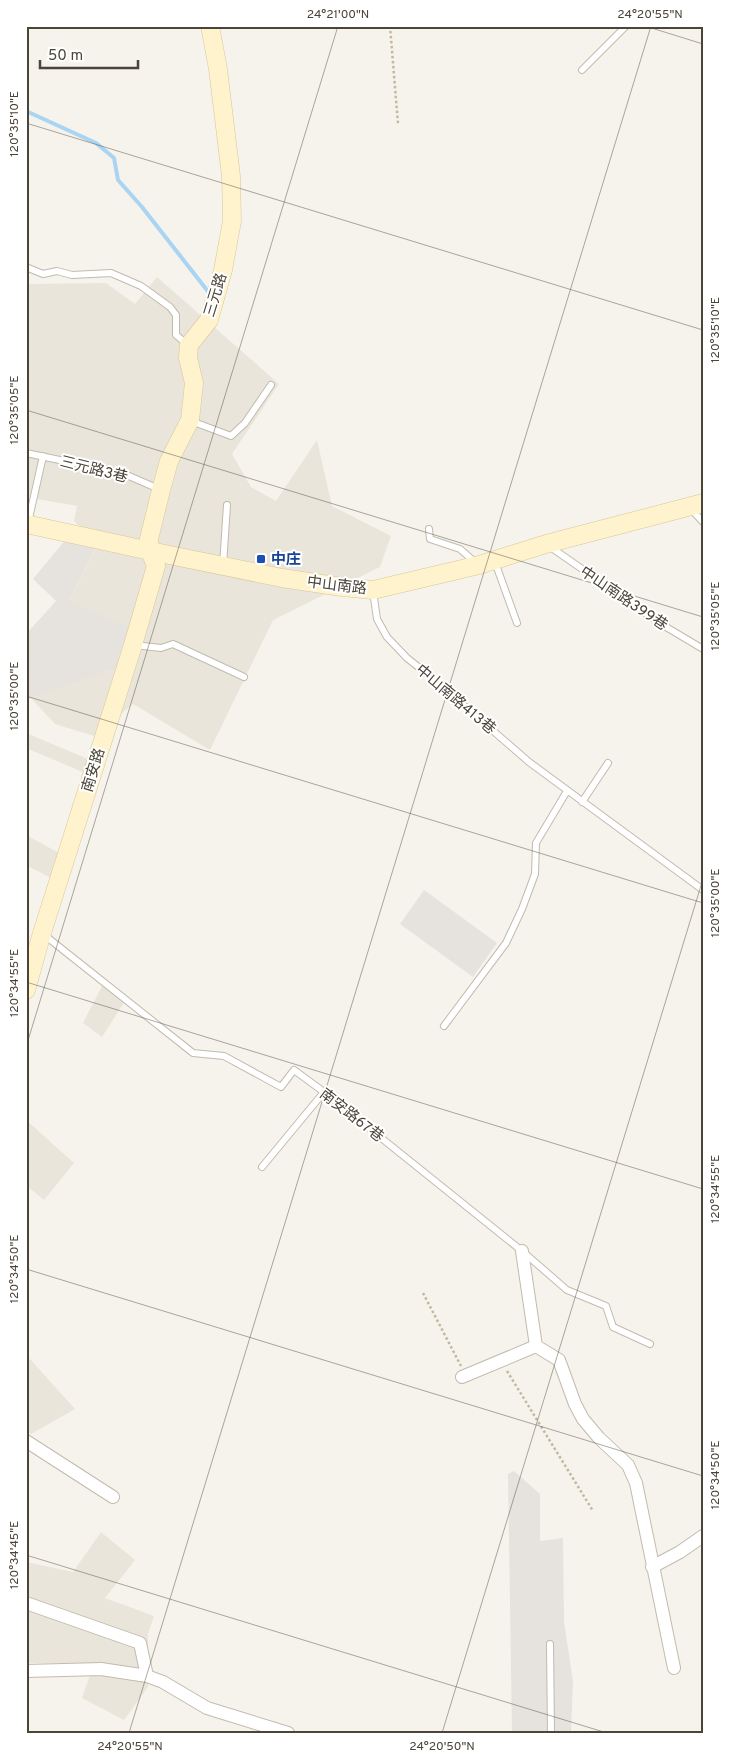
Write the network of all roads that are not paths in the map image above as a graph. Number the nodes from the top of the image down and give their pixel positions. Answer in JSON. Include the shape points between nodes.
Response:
{"nodes":[{"id":1,"x":210,"y":26,"type":"edge"},
{"id":2,"x":626,"y":26,"type":"edge"},
{"id":3,"x":582,"y":70,"type":"dead end"},
{"id":4,"x":26,"y":266,"type":"edge"},
{"id":5,"x":189,"y":345,"type":"junction"},
{"id":6,"x":271,"y":385,"type":"dead end"},
{"id":7,"x":190,"y":420,"type":"junction"},
{"id":8,"x":26,"y":453,"type":"edge"},
{"id":9,"x":43,"y":456,"type":"junction"},
{"id":10,"x":161,"y":490,"type":"junction"},
{"id":11,"x":227,"y":505,"type":"dead end"},
{"id":12,"x":696,"y":505,"type":"edge"},
{"id":13,"x":703,"y":522,"type":"edge"},
{"id":14,"x":27,"y":524,"type":"edge"},
{"id":15,"x":429,"y":529,"type":"dead end"},
{"id":16,"x":546,"y":544,"type":"junction"},
{"id":17,"x":150,"y":551,"type":"junction"},
{"id":18,"x":487,"y":563,"type":"junction"},
{"id":19,"x":223,"y":566,"type":"junction"},
{"id":20,"x":373,"y":590,"type":"junction"},
{"id":21,"x":517,"y":623,"type":"dead end"},
{"id":22,"x":133,"y":645,"type":"junction"},
{"id":23,"x":703,"y":649,"type":"edge"},
{"id":24,"x":244,"y":677,"type":"dead end"},
{"id":25,"x":608,"y":764,"type":"dead end"},
{"id":26,"x":567,"y":790,"type":"junction"},
{"id":27,"x":582,"y":802,"type":"junction"},
{"id":28,"x":703,"y":890,"type":"edge"},
{"id":29,"x":42,"y":933,"type":"junction"},
{"id":30,"x":26,"y":990,"type":"edge"},
{"id":31,"x":444,"y":1026,"type":"dead end"},
{"id":32,"x":324,"y":1092,"type":"junction"},
{"id":33,"x":262,"y":1167,"type":"dead end"},
{"id":34,"x":522,"y":1250,"type":"junction"},
{"id":35,"x":650,"y":1344,"type":"dead end"},
{"id":36,"x":536,"y":1346,"type":"junction"},
{"id":37,"x":463,"y":1373,"type":"road end"},
{"id":38,"x":26,"y":1441,"type":"edge"},
{"id":39,"x":113,"y":1497,"type":"dead end"},
{"id":40,"x":703,"y":1536,"type":"edge"},
{"id":41,"x":652,"y":1567,"type":"junction"},
{"id":42,"x":26,"y":1603,"type":"edge"},
{"id":43,"x":550,"y":1644,"type":"dead end"},
{"id":44,"x":674,"y":1668,"type":"dead end"},
{"id":45,"x":26,"y":1671,"type":"edge"},
{"id":46,"x":147,"y":1676,"type":"junction"},
{"id":47,"x":288,"y":1733,"type":"edge"},
{"id":48,"x":551,"y":1733,"type":"edge"}],
"edges":[{"from":1,"to":5,"type":"street","name":"三元路","via":[[231,176],[232,221],[224,270],[209,320]]},
{"from":2,"to":3,"type":"lane"},
{"from":4,"to":5,"type":"lane","via":[[43,274],[57,271],[72,275],[111,273],[141,286],[170,307],[176,315],[176,335]]},
{"from":5,"to":7,"type":"street","via":[[188,358],[194,383]]},
{"from":6,"to":7,"type":"lane","via":[[245,423],[231,436]]},
{"from":7,"to":10,"type":"street","via":[[170,461]]},
{"from":8,"to":9,"type":"lane","name":"三元路3巷"},
{"from":9,"to":10,"type":"lane","name":"三元路3巷","via":[[122,473]]},
{"from":9,"to":14,"type":"lane"},
{"from":10,"to":17,"type":"street","via":[[149,539]]},
{"from":11,"to":19,"type":"lane"},
{"from":12,"to":13,"type":"lane"},
{"from":12,"to":16,"type":"street","name":"中山南路"},
{"from":14,"to":17,"type":"street","name":"中山南路"},
{"from":15,"to":18,"type":"lane","via":[[430,539]]},
{"from":16,"to":18,"type":"street","name":"中山南路"},
{"from":16,"to":23,"type":"lane","name":"中山南路399巷","via":[[661,624]]},
{"from":17,"to":19,"type":"street","name":"中山南路"},
{"from":17,"to":22,"type":"street","name":"南安路","via":[[156,566]]},
{"from":18,"to":20,"type":"street","name":"中山南路"},
{"from":18,"to":21,"type":"lane"},
{"from":19,"to":20,"type":"street","name":"中山南路","via":[[342,588]]},
{"from":20,"to":26,"type":"lane","name":"中山南路413巷","via":[[377,619],[387,637],[407,658],[529,762]]},
{"from":22,"to":24,"type":"lane","via":[[161,648],[172,644]]},
{"from":22,"to":29,"type":"street","name":"南安路"},
{"from":25,"to":27,"type":"lane"},
{"from":26,"to":27,"type":"lane","name":"中山南路413巷"},
{"from":26,"to":31,"type":"lane","via":[[536,843],[535,874],[506,943]]},
{"from":27,"to":28,"type":"lane","name":"中山南路413巷"},
{"from":29,"to":30,"type":"street","name":"南安路"},
{"from":29,"to":32,"type":"lane","name":"南安路67巷","via":[[193,1053],[224,1056],[281,1087],[294,1070]]},
{"from":32,"to":33,"type":"lane"},
{"from":32,"to":34,"type":"lane","name":"南安路67巷"},
{"from":34,"to":35,"type":"lane","name":"南安路67巷","via":[[567,1290],[606,1306],[612,1327]]},
{"from":34,"to":36,"type":"street"},
{"from":36,"to":37,"type":"street"},
{"from":36,"to":41,"type":"street","via":[[559,1360],[583,1419],[628,1465],[636,1483]]},
{"from":38,"to":39,"type":"street"},
{"from":40,"to":41,"type":"street"},
{"from":41,"to":44,"type":"street"},
{"from":42,"to":46,"type":"street","via":[[140,1643]]},
{"from":43,"to":48,"type":"lane"},
{"from":45,"to":46,"type":"street","via":[[101,1669]]},
{"from":46,"to":47,"type":"street","via":[[207,1708]]}]}
